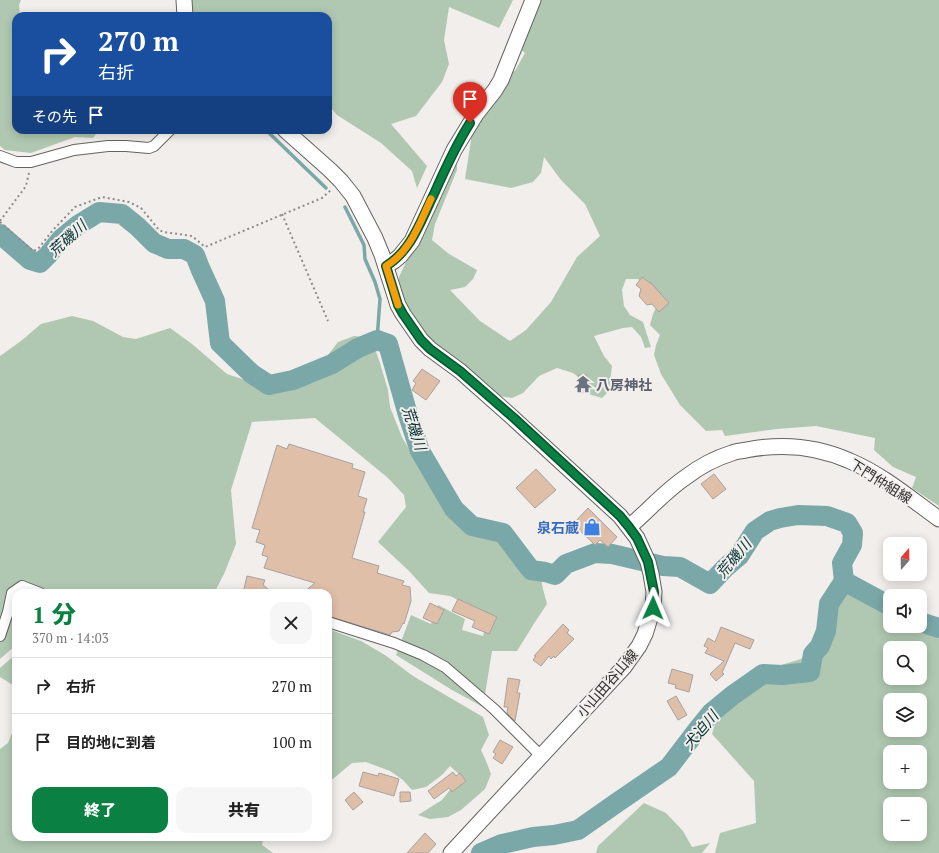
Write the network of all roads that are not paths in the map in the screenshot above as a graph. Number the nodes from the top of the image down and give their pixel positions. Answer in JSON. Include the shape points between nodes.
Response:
{"nodes":[{"id":1,"x":184,"y":0,"type":"edge"},
{"id":2,"x":534,"y":0,"type":"edge"},
{"id":3,"x":185,"y":12,"type":"edge"},
{"id":4,"x":166,"y":134,"type":"edge"},
{"id":5,"x":290,"y":134,"type":"edge"},
{"id":6,"x":0,"y":156,"type":"edge"},
{"id":7,"x":386,"y":266,"type":"junction"},
{"id":8,"x":939,"y":519,"type":"edge"},
{"id":9,"x":629,"y":527,"type":"junction"},
{"id":10,"x":18,"y":589,"type":"edge"},
{"id":11,"x":30,"y":589,"type":"edge"},
{"id":12,"x":12,"y":594,"type":"edge"},
{"id":13,"x":332,"y":623,"type":"edge"},
{"id":14,"x":0,"y":636,"type":"edge"},
{"id":15,"x":541,"y":756,"type":"junction"},
{"id":16,"x":451,"y":853,"type":"edge"}],
"edges":[{"from":1,"to":3,"type":"main road"},
{"from":2,"to":7,"type":"main road","via":[[501,80],[454,150],[412,241],[400,256]]},
{"from":4,"to":6,"type":"street","via":[[149,148],[108,146],[74,150],[31,162],[16,162]]},
{"from":5,"to":7,"type":"main road","name":"小山田谷山線","via":[[330,170],[353,196]]},
{"from":7,"to":9,"type":"main road","name":"小山田谷山線","via":[[398,305],[421,340],[514,418]]},
{"from":8,"to":9,"type":"main road","name":"下門仲組線","via":[[865,468],[830,453],[812,448],[787,446],[732,452],[705,464],[686,477]]},
{"from":9,"to":15,"type":"main road","name":"小山田谷山線","via":[[648,562],[654,592],[653,608],[645,634],[624,667]]},
{"from":10,"to":11,"type":"street","via":[[22,586]]},
{"from":12,"to":14,"type":"street"},
{"from":13,"to":15,"type":"street","via":[[394,643],[445,667],[494,709]]},
{"from":15,"to":16,"type":"main road","name":"小山田谷山線"}]}
